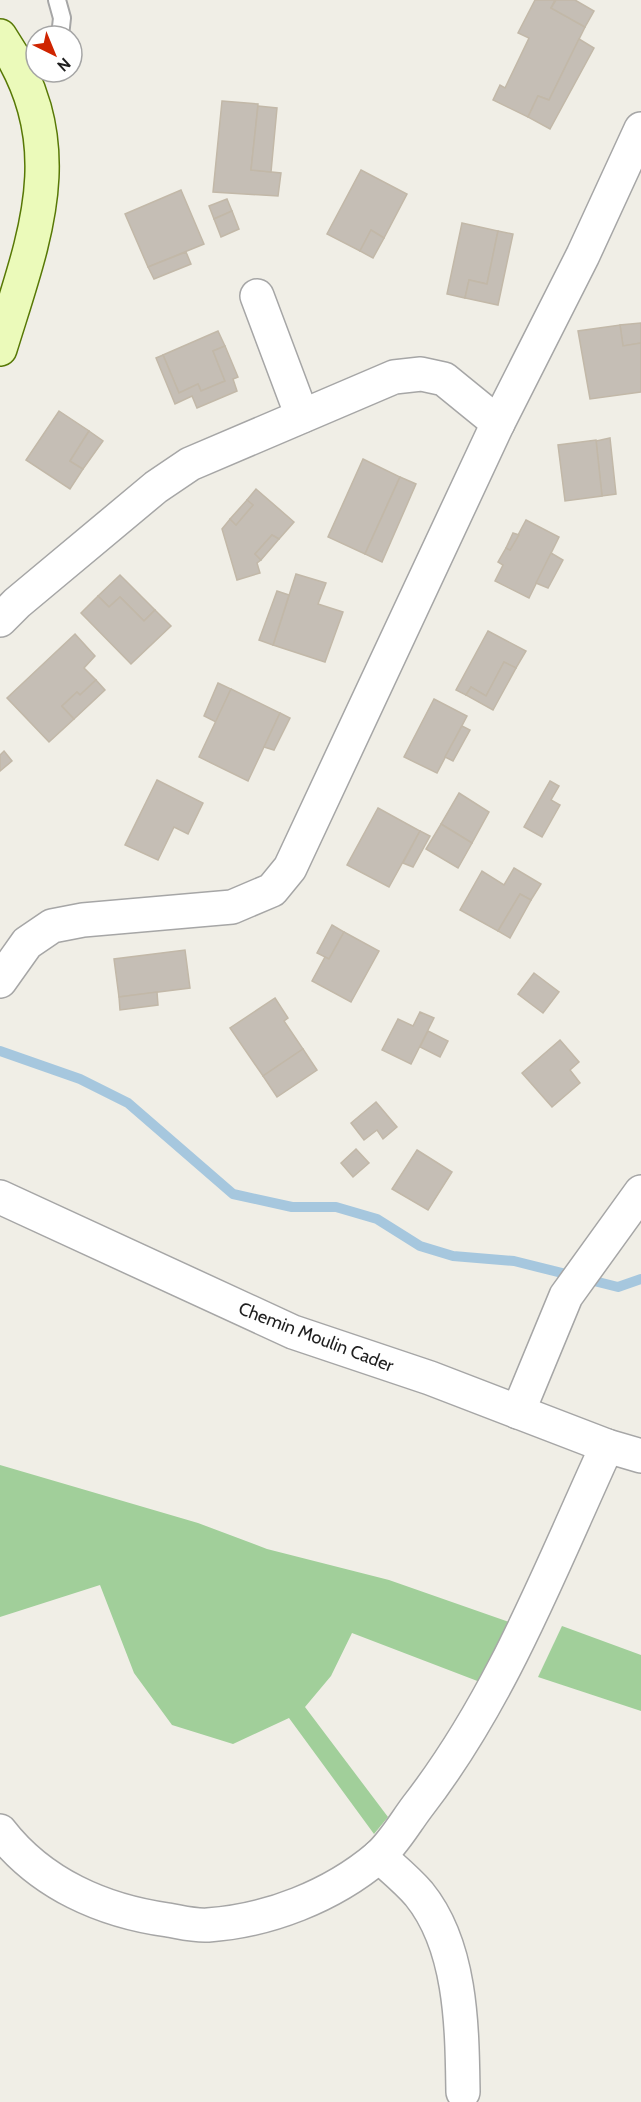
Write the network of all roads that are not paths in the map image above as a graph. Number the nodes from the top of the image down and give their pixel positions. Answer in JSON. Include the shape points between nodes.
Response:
{"nodes":[{"id":1,"x":57,"y":0,"type":"edge"},
{"id":2,"x":61,"y":24,"type":"edge"},
{"id":3,"x":0,"y":36,"type":"edge"},
{"id":4,"x":24,"y":68,"type":"edge"},
{"id":5,"x":36,"y":84,"type":"edge"},
{"id":6,"x":641,"y":129,"type":"edge"},
{"id":7,"x":257,"y":296,"type":"dead end"},
{"id":8,"x":0,"y":349,"type":"edge"},
{"id":9,"x":302,"y":416,"type":"junction"},
{"id":10,"x":498,"y":423,"type":"junction"},
{"id":11,"x":0,"y":620,"type":"edge"},
{"id":12,"x":0,"y":981,"type":"edge"},
{"id":13,"x":641,"y":1192,"type":"edge"},
{"id":14,"x":0,"y":1197,"type":"edge"},
{"id":15,"x":518,"y":1412,"type":"junction"},
{"id":16,"x":607,"y":1446,"type":"junction"},
{"id":17,"x":641,"y":1456,"type":"edge"},
{"id":18,"x":1,"y":1835,"type":"edge"},
{"id":19,"x":380,"y":1856,"type":"junction"},
{"id":20,"x":463,"y":2092,"type":"dead end"}],
"edges":[{"from":1,"to":2,"type":"lane"},
{"from":3,"to":4,"type":"street"},
{"from":5,"to":8,"type":"street","via":[[43,174],[36,228]]},
{"from":6,"to":10,"type":"street"},
{"from":7,"to":9,"type":"street"},
{"from":9,"to":10,"type":"street","via":[[394,376],[421,374],[444,379]]},
{"from":9,"to":11,"type":"street","via":[[190,464]]},
{"from":10,"to":12,"type":"street","via":[[290,868],[272,890],[253,900],[214,909],[52,926],[27,943]]},
{"from":13,"to":15,"type":"street","via":[[566,1296]]},
{"from":14,"to":15,"type":"street","name":"Chemin Moulin Cader","via":[[293,1332]]},
{"from":15,"to":16,"type":"street","name":"Chemin Moulin Cader"},
{"from":16,"to":17,"type":"street","name":"Chemin Moulin Cader"},
{"from":16,"to":19,"type":"street","via":[[474,1727]]},
{"from":18,"to":19,"type":"street","via":[[17,1852],[73,1893],[132,1915],[207,1925],[272,1915],[335,1887]]},
{"from":19,"to":20,"type":"street","via":[[419,1895],[439,1928],[454,1975],[462,2023]]}]}
